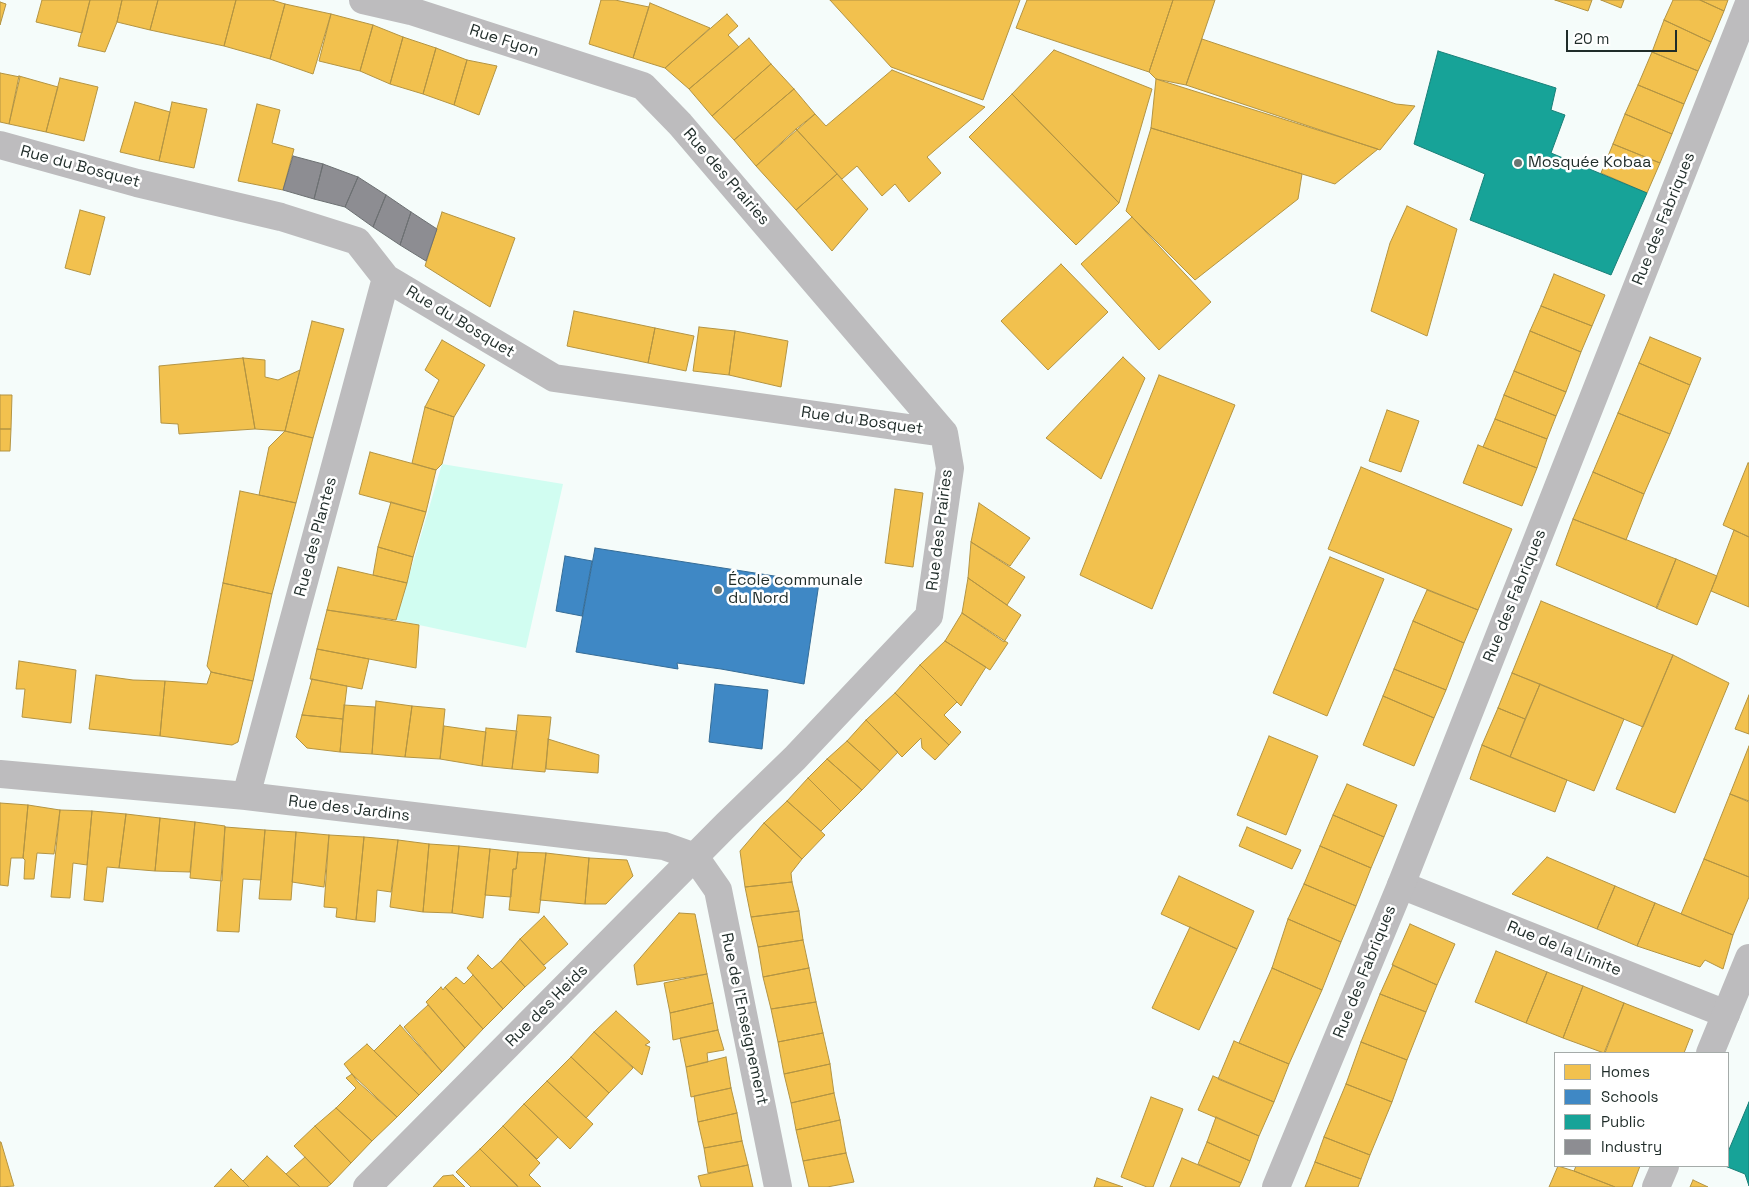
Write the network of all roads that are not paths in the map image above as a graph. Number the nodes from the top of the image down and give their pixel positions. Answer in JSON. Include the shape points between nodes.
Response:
{"nodes":[{"id":1,"x":364,"y":0,"type":"edge"},
{"id":2,"x":1749,"y":3,"type":"edge"},
{"id":3,"x":643,"y":86,"type":"joint"},
{"id":4,"x":0,"y":145,"type":"edge"},
{"id":5,"x":386,"y":278,"type":"junction"},
{"id":6,"x":944,"y":433,"type":"junction"},
{"id":7,"x":0,"y":774,"type":"edge"},
{"id":8,"x":246,"y":796,"type":"junction"},
{"id":9,"x":726,"y":825,"type":"joint"},
{"id":10,"x":695,"y":857,"type":"junction"},
{"id":11,"x":1401,"y":885,"type":"junction"},
{"id":12,"x":1749,"y":958,"type":"edge"},
{"id":13,"x":1726,"y":1014,"type":"junction"},
{"id":14,"x":1710,"y":1052,"type":"edge"},
{"id":15,"x":1665,"y":1167,"type":"edge"},
{"id":16,"x":367,"y":1187,"type":"edge"},
{"id":17,"x":778,"y":1187,"type":"edge"},
{"id":18,"x":1276,"y":1187,"type":"edge"},
{"id":19,"x":1656,"y":1187,"type":"edge"}],
"edges":[{"from":1,"to":3,"type":"street","name":"Rue Fyon","via":[[411,11]]},
{"from":2,"to":11,"type":"street","name":"Rue des Fabriques"},
{"from":3,"to":6,"type":"street","name":"Rue des Prairies","via":[[680,124]]},
{"from":4,"to":5,"type":"street","name":"Rue du Bosquet","via":[[137,183],[281,217],[357,241]]},
{"from":5,"to":6,"type":"street","name":"Rue du Bosquet","via":[[554,378]]},
{"from":5,"to":8,"type":"street","name":"Rue des Plantes"},
{"from":6,"to":9,"type":"street","name":"Rue des Prairies","via":[[950,468],[929,616],[795,758]]},
{"from":7,"to":8,"type":"street","name":"Rue des Jardins"},
{"from":8,"to":10,"type":"street","name":"Rue des Jardins","via":[[664,846]]},
{"from":9,"to":10,"type":"street","name":"Rue des Heids"},
{"from":10,"to":16,"type":"street","name":"Rue des Heids"},
{"from":10,"to":17,"type":"street","name":"Rue de l'Enseignement","via":[[718,890]]},
{"from":11,"to":13,"type":"street","name":"Rue de la Limite"},
{"from":11,"to":18,"type":"street","name":"Rue des Fabriques"},
{"from":12,"to":13,"type":"street"},
{"from":13,"to":14,"type":"street"},
{"from":15,"to":19,"type":"street"}]}
